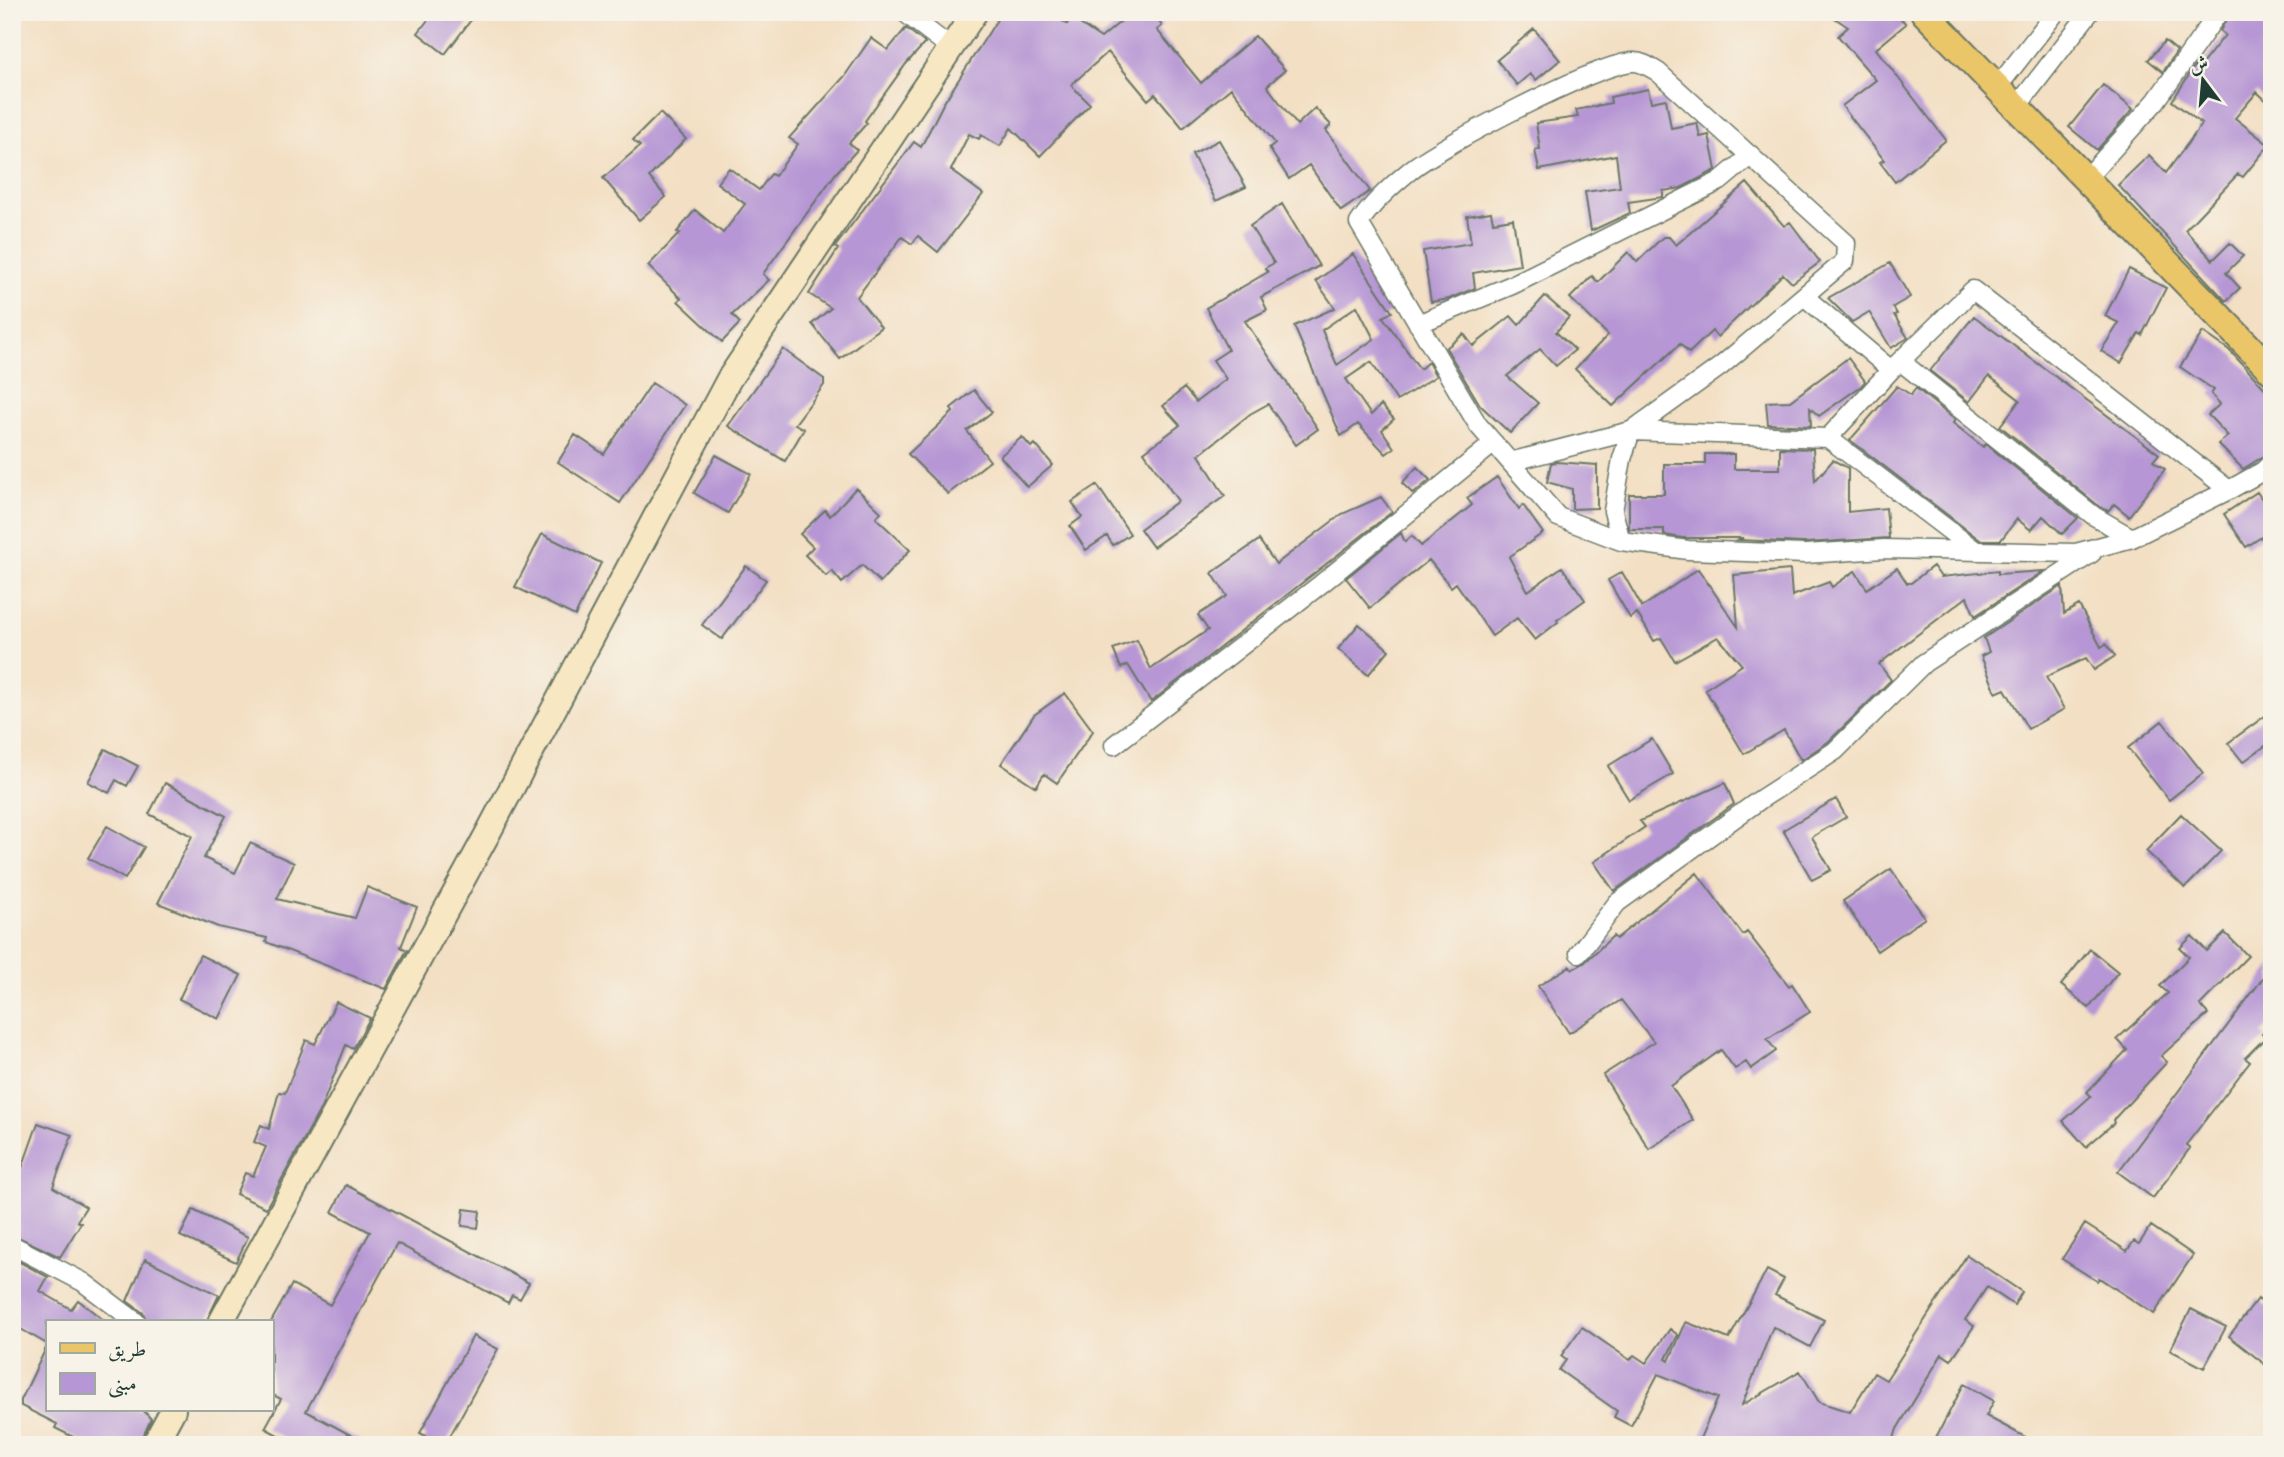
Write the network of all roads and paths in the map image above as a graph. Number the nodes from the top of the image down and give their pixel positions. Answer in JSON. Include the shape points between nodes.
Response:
{"nodes":[{"id":1,"x":904,"y":12,"type":"edge"},
{"id":2,"x":975,"y":12,"type":"edge"},
{"id":3,"x":1924,"y":12,"type":"edge"},
{"id":4,"x":2056,"y":12,"type":"edge"},
{"id":5,"x":2090,"y":12,"type":"edge"},
{"id":6,"x":2219,"y":12,"type":"edge"},
{"id":7,"x":951,"y":48,"type":"junction"},
{"id":8,"x":1996,"y":89,"type":"junction"},
{"id":9,"x":2015,"y":109,"type":"junction"},
{"id":10,"x":1751,"y":155,"type":"junction"},
{"id":11,"x":2085,"y":180,"type":"junction"},
{"id":12,"x":1805,"y":297,"type":"junction"},
{"id":13,"x":1418,"y":324,"type":"junction"},
{"id":14,"x":1896,"y":365,"type":"junction"},
{"id":15,"x":2272,"y":371,"type":"edge"},
{"id":16,"x":1631,"y":431,"type":"junction"},
{"id":17,"x":1828,"y":438,"type":"junction"},
{"id":18,"x":1494,"y":443,"type":"junction"},
{"id":19,"x":1510,"y":462,"type":"junction"},
{"id":20,"x":2272,"y":462,"type":"edge"},
{"id":21,"x":2229,"y":490,"type":"junction"},
{"id":22,"x":2132,"y":538,"type":"junction"},
{"id":23,"x":1621,"y":541,"type":"junction"},
{"id":24,"x":2103,"y":546,"type":"junction"},
{"id":25,"x":1976,"y":551,"type":"junction"},
{"id":26,"x":1114,"y":745,"type":"dead end"},
{"id":27,"x":1579,"y":953,"type":"dead end"},
{"id":28,"x":12,"y":1245,"type":"edge"},
{"id":29,"x":133,"y":1320,"type":"edge"},
{"id":30,"x":222,"y":1320,"type":"edge"},
{"id":31,"x":172,"y":1412,"type":"edge"},
{"id":32,"x":154,"y":1445,"type":"edge"}],
"edges":[{"from":1,"to":7,"type":"street"},
{"from":2,"to":7,"type":"main road"},
{"from":3,"to":8,"type":"main road"},
{"from":4,"to":8,"type":"street"},
{"from":5,"to":9,"type":"street"},
{"from":6,"to":11,"type":"street","via":[[2155,100]]},
{"from":7,"to":30,"type":"main road","via":[[729,379]]},
{"from":8,"to":9,"type":"main road"},
{"from":9,"to":11,"type":"main road"},
{"from":10,"to":12,"type":"street","via":[[1846,243],[1845,261]]},
{"from":10,"to":13,"type":"street","via":[[1720,181],[1512,285]]},
{"from":10,"to":13,"type":"street","via":[[1658,72],[1636,61],[1613,66],[1507,114],[1414,167],[1371,205],[1359,223]]},
{"from":11,"to":15,"type":"main road"},
{"from":12,"to":14,"type":"street"},
{"from":12,"to":16,"type":"street"},
{"from":13,"to":18,"type":"street","via":[[1478,425]]},
{"from":14,"to":17,"type":"street"},
{"from":14,"to":21,"type":"street","via":[[1973,290]]},
{"from":14,"to":22,"type":"street","via":[[2094,516]]},
{"from":16,"to":17,"type":"street"},
{"from":16,"to":19,"type":"street"},
{"from":16,"to":23,"type":"street","via":[[1613,511]]},
{"from":17,"to":25,"type":"street"},
{"from":18,"to":19,"type":"street"},
{"from":18,"to":26,"type":"street"},
{"from":19,"to":23,"type":"street","via":[[1558,517]]},
{"from":20,"to":21,"type":"street"},
{"from":21,"to":22,"type":"street"},
{"from":22,"to":24,"type":"street"},
{"from":23,"to":25,"type":"street","via":[[1688,550],[1779,553]]},
{"from":24,"to":25,"type":"street","via":[[2076,553]]},
{"from":24,"to":27,"type":"street","via":[[1924,663],[1835,751],[1760,799],[1617,903]]},
{"from":28,"to":29,"type":"street","via":[[83,1282]]},
{"from":31,"to":32,"type":"main road"}]}
